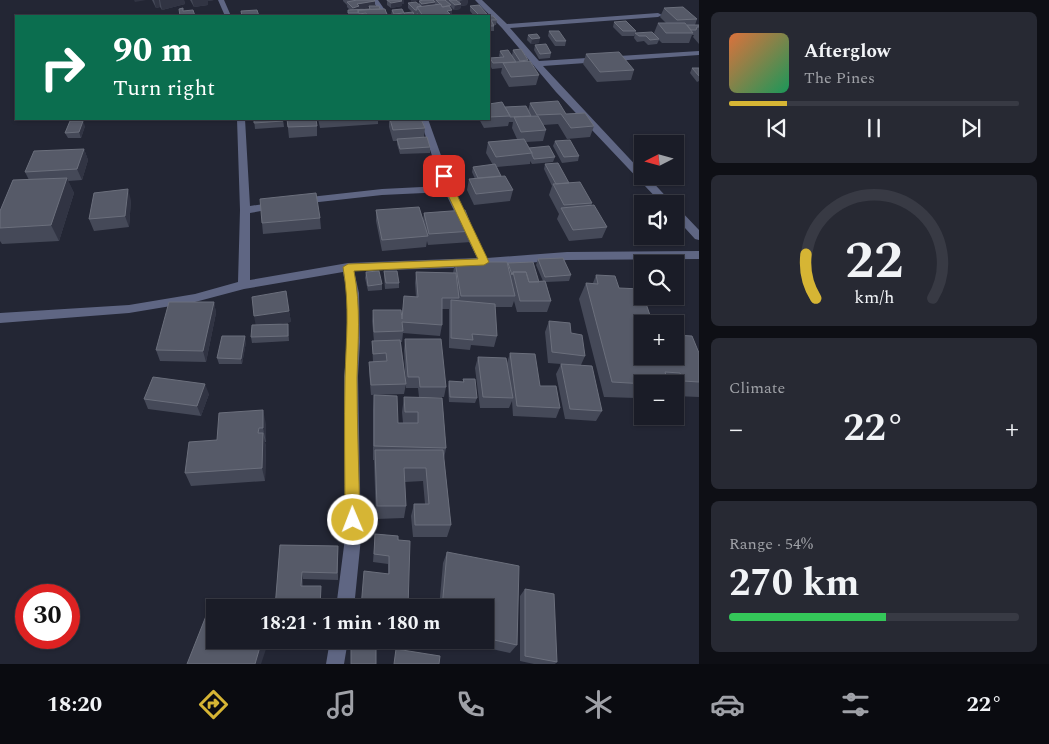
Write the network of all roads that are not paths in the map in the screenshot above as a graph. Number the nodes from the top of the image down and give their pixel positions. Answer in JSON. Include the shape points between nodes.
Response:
{"nodes":[{"id":1,"x":220,"y":0,"type":"edge"},
{"id":2,"x":375,"y":0,"type":"edge"},
{"id":3,"x":478,"y":0,"type":"edge"},
{"id":4,"x":658,"y":14,"type":"dead end"},
{"id":5,"x":228,"y":15,"type":"edge"},
{"id":6,"x":385,"y":15,"type":"edge"},
{"id":7,"x":505,"y":26,"type":"junction"},
{"id":8,"x":699,"y":53,"type":"edge"},
{"id":9,"x":537,"y":64,"type":"junction"},
{"id":10,"x":241,"y":120,"type":"edge"},
{"id":11,"x":424,"y":120,"type":"edge"},
{"id":12,"x":448,"y":189,"type":"junction"},
{"id":13,"x":659,"y":195,"type":"edge"},
{"id":14,"x":244,"y":210,"type":"junction"},
{"id":15,"x":684,"y":220,"type":"edge"},
{"id":16,"x":699,"y":236,"type":"edge"},
{"id":17,"x":699,"y":255,"type":"edge"},
{"id":18,"x":484,"y":262,"type":"junction"},
{"id":19,"x":348,"y":267,"type":"junction"},
{"id":20,"x":244,"y":285,"type":"junction"},
{"id":21,"x":0,"y":318,"type":"edge"},
{"id":22,"x":346,"y":599,"type":"edge"},
{"id":23,"x":338,"y":649,"type":"edge"},
{"id":24,"x":336,"y":664,"type":"edge"}],
"edges":[{"from":1,"to":5,"type":"street"},
{"from":2,"to":6,"type":"street"},
{"from":3,"to":7,"type":"street"},
{"from":4,"to":7,"type":"street"},
{"from":7,"to":9,"type":"street"},
{"from":8,"to":9,"type":"street"},
{"from":9,"to":13,"type":"street"},
{"from":10,"to":14,"type":"street"},
{"from":11,"to":12,"type":"street"},
{"from":12,"to":14,"type":"street","via":[[336,196]]},
{"from":12,"to":18,"type":"street"},
{"from":14,"to":20,"type":"street"},
{"from":15,"to":16,"type":"street"},
{"from":17,"to":18,"type":"street","via":[[566,256]]},
{"from":18,"to":19,"type":"street"},
{"from":19,"to":20,"type":"street"},
{"from":19,"to":22,"type":"street","via":[[353,293],[354,342],[351,376],[353,538]]},
{"from":20,"to":21,"type":"street","via":[[195,298],[129,309]]},
{"from":23,"to":24,"type":"street"}]}
